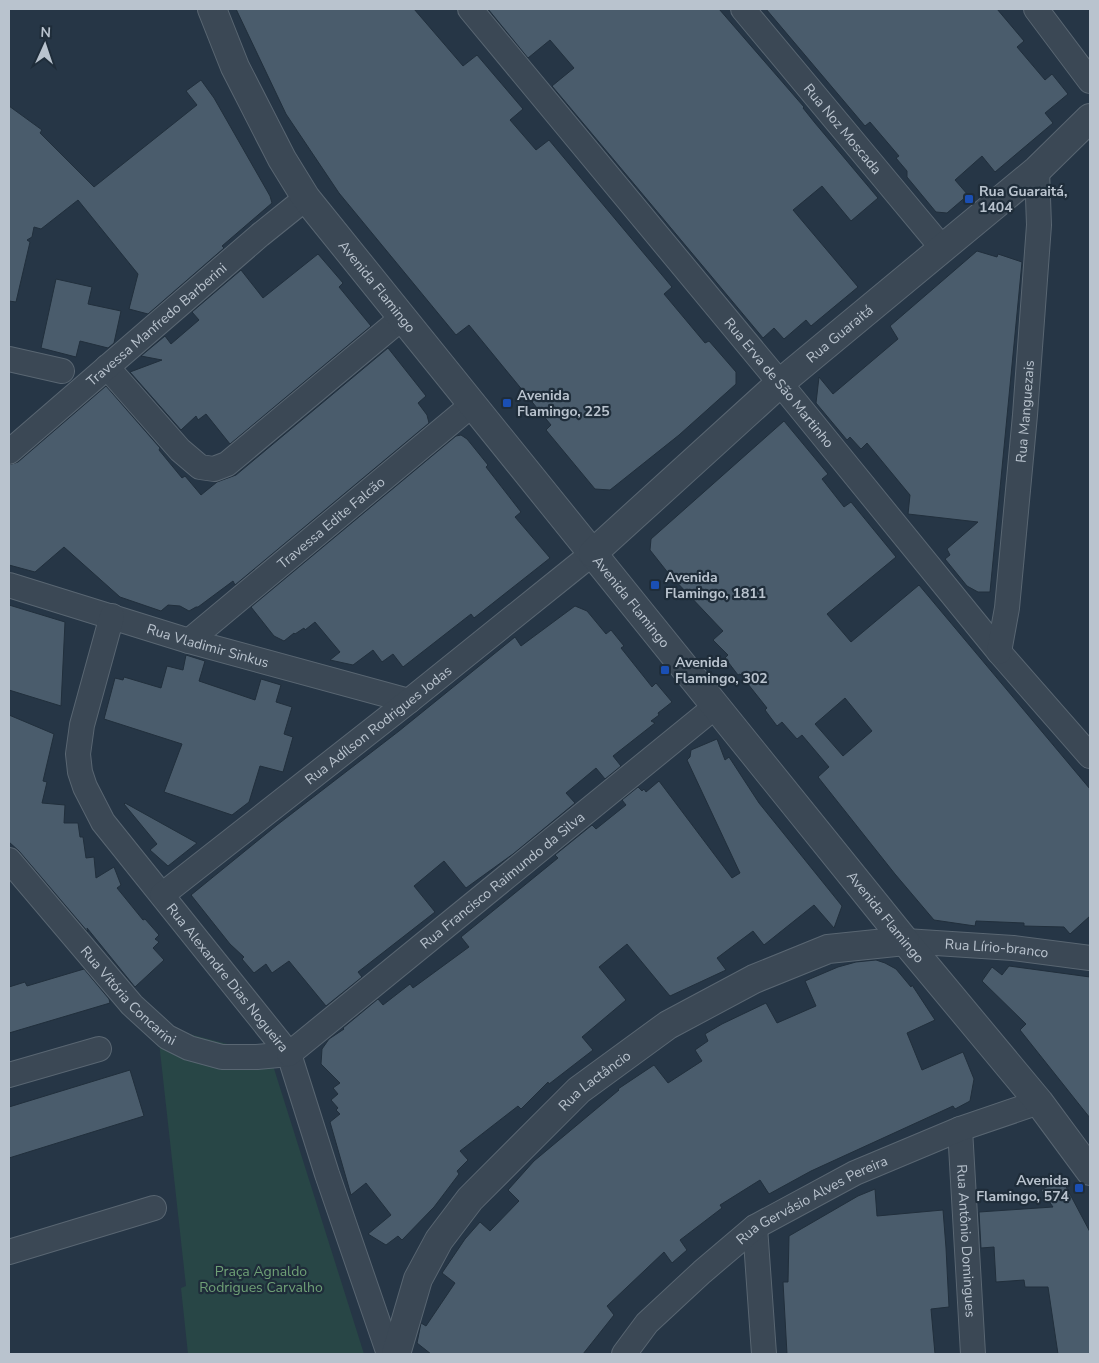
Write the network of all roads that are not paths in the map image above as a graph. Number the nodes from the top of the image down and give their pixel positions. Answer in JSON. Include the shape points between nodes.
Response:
{"nodes":[{"id":1,"x":212,"y":9,"type":"edge"},
{"id":2,"x":470,"y":9,"type":"edge"},
{"id":3,"x":743,"y":9,"type":"edge"},
{"id":4,"x":1036,"y":9,"type":"edge"},
{"id":5,"x":1090,"y":81,"type":"edge"},
{"id":6,"x":1090,"y":118,"type":"edge"},
{"id":7,"x":1037,"y":170,"type":"junction"},
{"id":8,"x":306,"y":198,"type":"junction"},
{"id":9,"x":943,"y":249,"type":"junction"},
{"id":10,"x":403,"y":317,"type":"junction"},
{"id":11,"x":9,"y":360,"type":"edge"},
{"id":12,"x":107,"y":367,"type":"junction"},
{"id":13,"x":62,"y":371,"type":"dead end"},
{"id":14,"x":780,"y":383,"type":"junction"},
{"id":15,"x":473,"y":404,"type":"junction"},
{"id":16,"x":9,"y":452,"type":"edge"},
{"id":17,"x":593,"y":553,"type":"junction"},
{"id":18,"x":9,"y":585,"type":"edge"},
{"id":19,"x":112,"y":616,"type":"junction"},
{"id":20,"x":189,"y":641,"type":"junction"},
{"id":21,"x":999,"y":652,"type":"junction"},
{"id":22,"x":409,"y":701,"type":"junction"},
{"id":23,"x":716,"y":706,"type":"junction"},
{"id":24,"x":1090,"y":756,"type":"edge"},
{"id":25,"x":9,"y":860,"type":"edge"},
{"id":26,"x":162,"y":894,"type":"junction"},
{"id":27,"x":905,"y":941,"type":"junction"},
{"id":28,"x":1090,"y":958,"type":"edge"},
{"id":29,"x":98,"y":1049,"type":"dead end"},
{"id":30,"x":289,"y":1054,"type":"junction"},
{"id":31,"x":9,"y":1075,"type":"edge"},
{"id":32,"x":1039,"y":1102,"type":"junction"},
{"id":33,"x":960,"y":1129,"type":"junction"},
{"id":34,"x":1090,"y":1171,"type":"edge"},
{"id":35,"x":154,"y":1208,"type":"dead end"},
{"id":36,"x":755,"y":1227,"type":"junction"},
{"id":37,"x":9,"y":1252,"type":"edge"},
{"id":38,"x":388,"y":1354,"type":"edge"},
{"id":39,"x":396,"y":1354,"type":"edge"},
{"id":40,"x":624,"y":1354,"type":"edge"},
{"id":41,"x":764,"y":1354,"type":"edge"},
{"id":42,"x":973,"y":1354,"type":"edge"}],
"edges":[{"from":1,"to":8,"type":"street","name":"Avenida Flamingo","via":[[236,67],[282,159]]},
{"from":2,"to":14,"type":"street","name":"Rua Erva de São Martinho"},
{"from":3,"to":9,"type":"street","name":"Rua Noz Moscada"},
{"from":4,"to":5,"type":"street"},
{"from":6,"to":7,"type":"street","name":"Rua Guaraitá"},
{"from":7,"to":9,"type":"street","name":"Rua Guaraitá"},
{"from":7,"to":21,"type":"street","name":"Rua Manguezais","via":[[1039,225],[1027,386],[1007,608]]},
{"from":8,"to":10,"type":"street","name":"Avenida Flamingo"},
{"from":8,"to":12,"type":"street","name":"Travessa Manfredo Barberini"},
{"from":9,"to":14,"type":"street","name":"Rua Guaraitá"},
{"from":10,"to":12,"type":"street","via":[[227,464],[214,469],[200,467],[180,450]]},
{"from":10,"to":15,"type":"street","name":"Avenida Flamingo"},
{"from":11,"to":13,"type":"street"},
{"from":12,"to":16,"type":"street","name":"Travessa Manfredo Barberini"},
{"from":14,"to":17,"type":"street","name":"Rua Guaraitá"},
{"from":14,"to":21,"type":"street","name":"Rua Erva de São Martinho"},
{"from":15,"to":17,"type":"street","name":"Avenida Flamingo"},
{"from":15,"to":20,"type":"street","name":"Travessa Edite Falcão"},
{"from":17,"to":22,"type":"street","name":"Rua Adílson Rodrigues Jodas"},
{"from":17,"to":23,"type":"street","name":"Avenida Flamingo"},
{"from":18,"to":19,"type":"street","name":"Rua Vladimir Sinkus"},
{"from":19,"to":20,"type":"street","name":"Rua Vladimir Sinkus"},
{"from":19,"to":26,"type":"street","name":"Rua Alexandre Dias Nogueira","via":[[82,725],[78,754],[80,772],[104,822]]},
{"from":20,"to":22,"type":"street","name":"Rua Vladimir Sinkus"},
{"from":21,"to":24,"type":"street","name":"Rua Erva de São Martinho"},
{"from":22,"to":26,"type":"street","name":"Rua Adílson Rodrigues Jodas"},
{"from":23,"to":27,"type":"street","name":"Avenida Flamingo"},
{"from":23,"to":30,"type":"street","name":"Rua Francisco Raimundo da Silva"},
{"from":25,"to":30,"type":"street","name":"Rua Vitória Concarini","via":[[132,1005],[167,1037],[189,1048],[222,1057]]},
{"from":26,"to":30,"type":"street","name":"Rua Alexandre Dias Nogueira"},
{"from":27,"to":28,"type":"street","name":"Rua Lírio-branco","via":[[1013,948]]},
{"from":27,"to":32,"type":"street","name":"Avenida Flamingo"},
{"from":27,"to":39,"type":"street","name":"Rua Lactâncio","via":[[828,949],[754,979],[668,1025],[579,1090],[470,1199],[439,1240],[418,1279]]},
{"from":29,"to":31,"type":"street"},
{"from":30,"to":38,"type":"street","name":"Rua Alexandre Dias Nogueira"},
{"from":32,"to":33,"type":"street","name":"Rua Gervásio Alves Pereira"},
{"from":32,"to":34,"type":"street","name":"Avenida Flamingo"},
{"from":33,"to":36,"type":"street","name":"Rua Gervásio Alves Pereira","via":[[855,1173]]},
{"from":33,"to":42,"type":"street","name":"Rua Antônio Domingues"},
{"from":35,"to":37,"type":"street"},
{"from":36,"to":40,"type":"street","name":"Rua Gervásio Alves Pereira","via":[[647,1323]]},
{"from":36,"to":41,"type":"street"}]}
